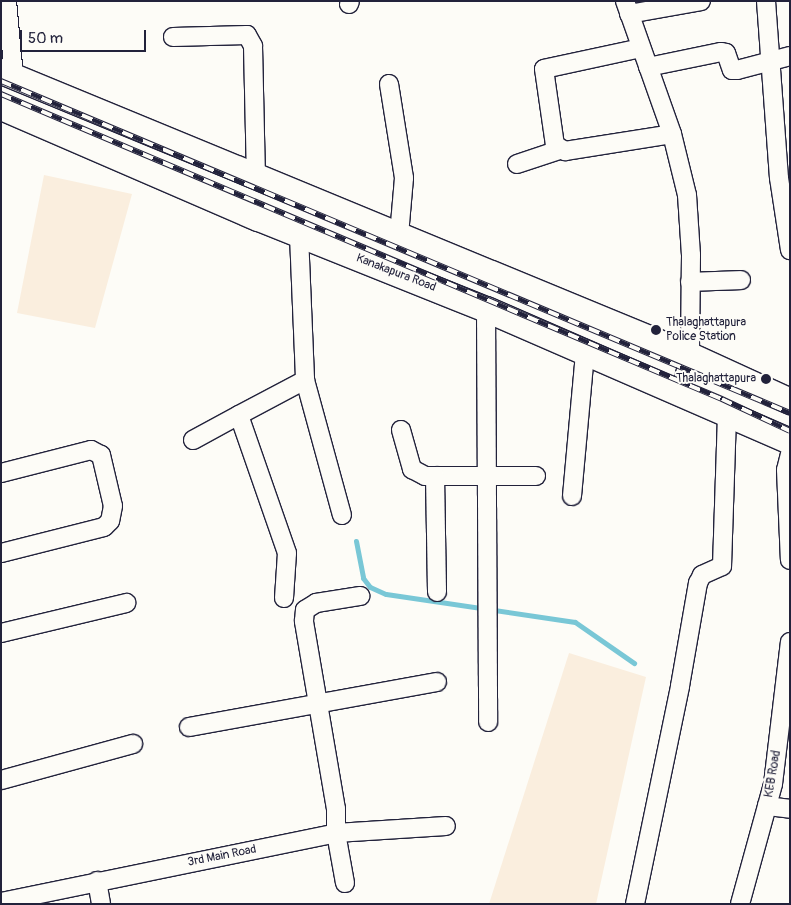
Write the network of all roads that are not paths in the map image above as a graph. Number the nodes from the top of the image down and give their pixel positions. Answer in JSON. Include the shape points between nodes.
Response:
{"nodes":[{"id":1,"x":7,"y":1,"type":"edge"},
{"id":2,"x":701,"y":1,"type":"edge"},
{"id":3,"x":766,"y":1,"type":"edge"},
{"id":4,"x":627,"y":8,"type":"edge"},
{"id":5,"x":173,"y":37,"type":"dead end"},
{"id":6,"x":641,"y":48,"type":"junction"},
{"id":7,"x":790,"y":56,"type":"edge"},
{"id":8,"x":771,"y":61,"type":"junction"},
{"id":9,"x":648,"y":67,"type":"junction"},
{"id":10,"x":7,"y":73,"type":"edge"},
{"id":11,"x":389,"y":84,"type":"dead end"},
{"id":12,"x":1,"y":107,"type":"edge"},
{"id":13,"x":672,"y":134,"type":"junction"},
{"id":14,"x":559,"y":150,"type":"junction"},
{"id":15,"x":517,"y":164,"type":"dead end"},
{"id":16,"x":256,"y":176,"type":"junction"},
{"id":17,"x":299,"y":235,"type":"junction"},
{"id":18,"x":400,"y":235,"type":"junction"},
{"id":19,"x":790,"y":250,"type":"edge"},
{"id":20,"x":741,"y":280,"type":"dead end"},
{"id":21,"x":690,"y":282,"type":"junction"},
{"id":22,"x":486,"y":309,"type":"junction"},
{"id":23,"x":585,"y":353,"type":"junction"},
{"id":24,"x":690,"y":355,"type":"junction"},
{"id":25,"x":304,"y":380,"type":"junction"},
{"id":26,"x":680,"y":392,"type":"junction"},
{"id":27,"x":790,"y":401,"type":"edge"},
{"id":28,"x":727,"y":414,"type":"junction"},
{"id":29,"x":239,"y":415,"type":"junction"},
{"id":30,"x":401,"y":430,"type":"dead end"},
{"id":31,"x":193,"y":440,"type":"dead end"},
{"id":32,"x":790,"y":441,"type":"edge"},
{"id":33,"x":790,"y":454,"type":"edge"},
{"id":34,"x":1,"y":473,"type":"edge"},
{"id":35,"x":488,"y":475,"type":"junction"},
{"id":36,"x":435,"y":476,"type":"junction"},
{"id":37,"x":536,"y":476,"type":"dead end"},
{"id":38,"x":572,"y":496,"type":"dead end"},
{"id":39,"x":342,"y":515,"type":"dead end"},
{"id":40,"x":1,"y":553,"type":"edge"},
{"id":41,"x":790,"y":560,"type":"edge"},
{"id":42,"x":437,"y":592,"type":"dead end"},
{"id":43,"x":360,"y":596,"type":"dead end"},
{"id":44,"x":284,"y":598,"type":"dead end"},
{"id":45,"x":126,"y":603,"type":"dead end"},
{"id":46,"x":1,"y":633,"type":"edge"},
{"id":47,"x":790,"y":642,"type":"edge"},
{"id":48,"x":437,"y":682,"type":"dead end"},
{"id":49,"x":318,"y":706,"type":"junction"},
{"id":50,"x":488,"y":722,"type":"dead end"},
{"id":51,"x":189,"y":727,"type":"dead end"},
{"id":52,"x":133,"y":744,"type":"dead end"},
{"id":53,"x":1,"y":780,"type":"edge"},
{"id":54,"x":767,"y":806,"type":"junction"},
{"id":55,"x":790,"y":809,"type":"edge"},
{"id":56,"x":446,"y":826,"type":"dead end"},
{"id":57,"x":336,"y":833,"type":"junction"},
{"id":58,"x":97,"y":881,"type":"junction"},
{"id":59,"x":345,"y":884,"type":"dead end"},
{"id":60,"x":1,"y":902,"type":"edge"},
{"id":61,"x":100,"y":904,"type":"edge"},
{"id":62,"x":635,"y":904,"type":"edge"},
{"id":63,"x":740,"y":904,"type":"edge"}],
"edges":[{"from":1,"to":10,"type":"street"},
{"from":2,"to":4,"type":"street"},
{"from":3,"to":8,"type":"street"},
{"from":4,"to":6,"type":"street"},
{"from":5,"to":16,"type":"street","via":[[247,35],[253,46]]},
{"from":6,"to":9,"type":"street"},
{"from":6,"to":14,"type":"street","via":[[544,70],[555,145]]},
{"from":7,"to":8,"type":"street"},
{"from":8,"to":9,"type":"street","via":[[732,70],[726,54],[721,52]]},
{"from":8,"to":19,"type":"street","via":[[779,178]]},
{"from":9,"to":13,"type":"street"},
{"from":10,"to":16,"type":"highway"},
{"from":11,"to":18,"type":"street","via":[[404,178]]},
{"from":12,"to":17,"type":"highway","name":"Kanakapura Road"},
{"from":13,"to":14,"type":"street"},
{"from":13,"to":21,"type":"street","via":[[687,195]]},
{"from":14,"to":15,"type":"street"},
{"from":16,"to":18,"type":"highway"},
{"from":17,"to":22,"type":"highway","name":"Kanakapura Road"},
{"from":17,"to":25,"type":"street"},
{"from":18,"to":24,"type":"highway"},
{"from":20,"to":21,"type":"street"},
{"from":21,"to":24,"type":"street"},
{"from":22,"to":23,"type":"highway","name":"Kanakapura Road"},
{"from":22,"to":35,"type":"street"},
{"from":23,"to":26,"type":"highway","name":"Kanakapura Road"},
{"from":23,"to":38,"type":"street"},
{"from":24,"to":26,"type":"street"},
{"from":24,"to":27,"type":"highway"},
{"from":25,"to":29,"type":"street"},
{"from":25,"to":39,"type":"street"},
{"from":26,"to":28,"type":"highway","name":"Kanakapura Road"},
{"from":28,"to":32,"type":"highway","name":"Kanakapura Road"},
{"from":28,"to":62,"type":"street","via":[[722,566],[702,575],[698,583]]},
{"from":29,"to":31,"type":"street"},
{"from":29,"to":44,"type":"street","via":[[287,553]]},
{"from":30,"to":36,"type":"street","via":[[412,469],[424,476]]},
{"from":33,"to":41,"type":"street","via":[[786,470]]},
{"from":34,"to":40,"type":"street","via":[[91,450],[101,455],[113,506],[110,521],[104,527]]},
{"from":35,"to":36,"type":"street"},
{"from":35,"to":37,"type":"street"},
{"from":35,"to":50,"type":"street"},
{"from":36,"to":42,"type":"street"},
{"from":43,"to":49,"type":"street","via":[[316,602],[305,610]]},
{"from":45,"to":46,"type":"street"},
{"from":47,"to":54,"type":"street","name":"KEB Road","via":[[773,784]]},
{"from":48,"to":49,"type":"street"},
{"from":49,"to":51,"type":"street"},
{"from":49,"to":57,"type":"street","via":[[336,808]]},
{"from":52,"to":53,"type":"street"},
{"from":54,"to":55,"type":"street"},
{"from":54,"to":63,"type":"street","name":"KEB Road"},
{"from":56,"to":57,"type":"street","name":"3rd Main Road"},
{"from":57,"to":58,"type":"street","name":"3rd Main Road"},
{"from":57,"to":59,"type":"street"},
{"from":58,"to":60,"type":"street","name":"3rd Main Road"},
{"from":58,"to":61,"type":"street"}]}
